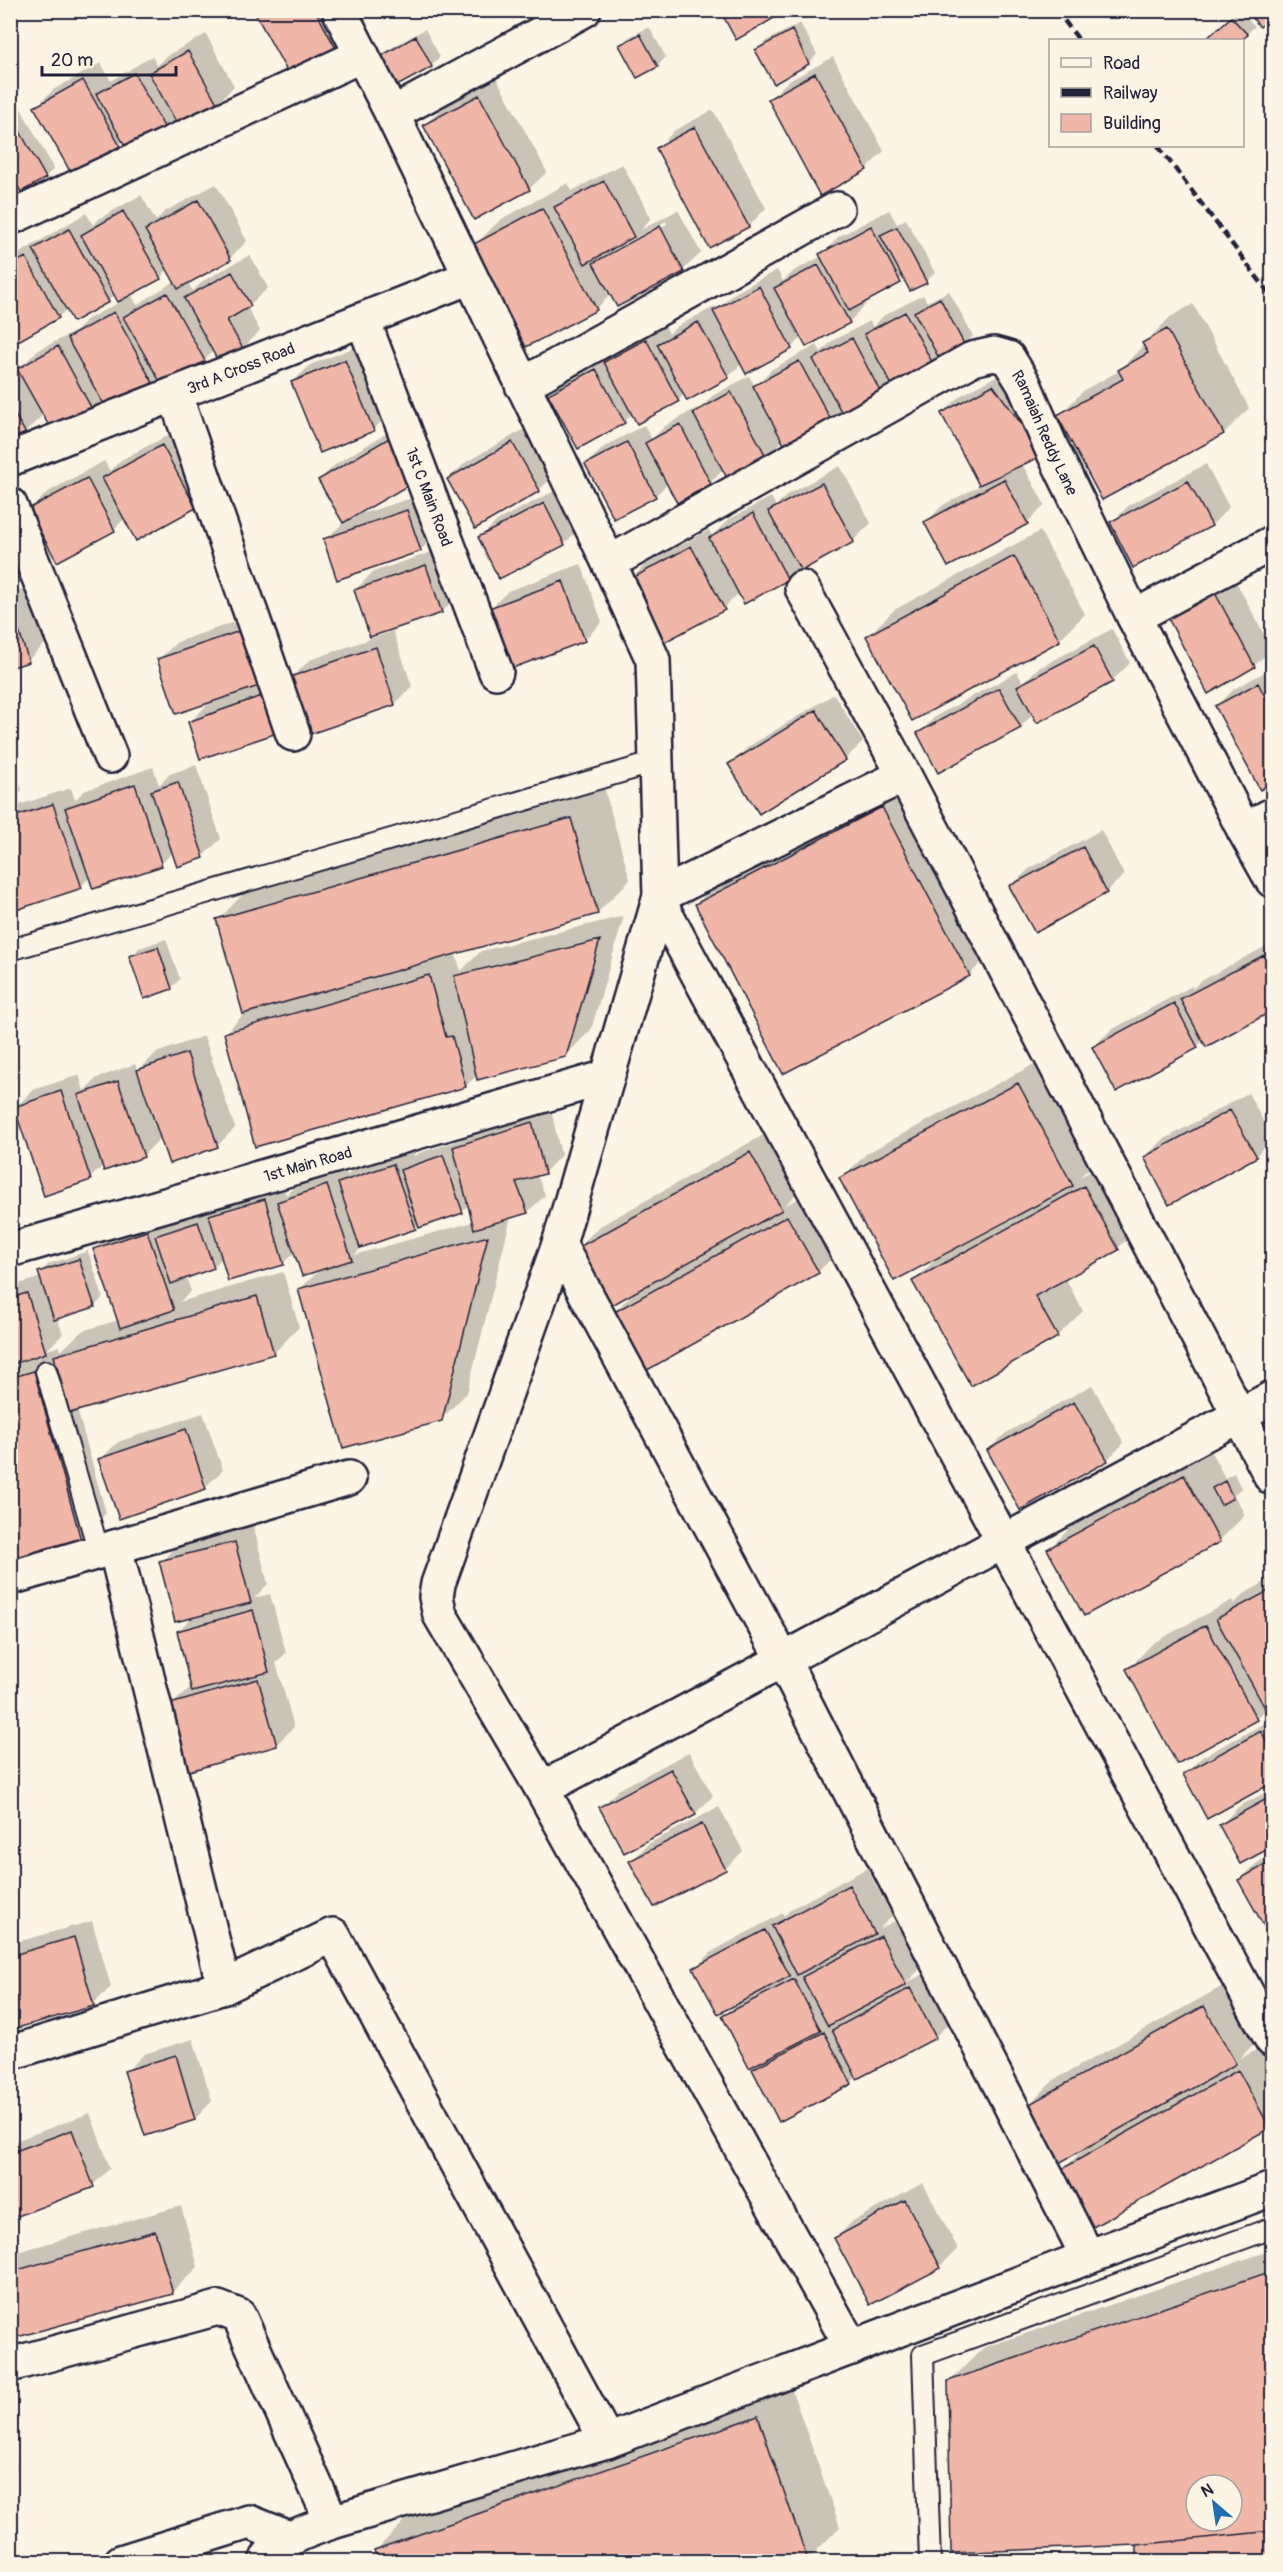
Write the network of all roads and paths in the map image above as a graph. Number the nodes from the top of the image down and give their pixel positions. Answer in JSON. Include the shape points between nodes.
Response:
{"nodes":[{"id":1,"x":339,"y":10,"type":"edge"},
{"id":2,"x":584,"y":10,"type":"edge"},
{"id":3,"x":362,"y":55,"type":"junction"},
{"id":4,"x":392,"y":114,"type":"junction"},
{"id":5,"x":837,"y":209,"type":"dead end"},
{"id":6,"x":10,"y":218,"type":"edge"},
{"id":7,"x":470,"y":278,"type":"junction"},
{"id":8,"x":363,"y":320,"type":"junction"},
{"id":9,"x":522,"y":385,"type":"junction"},
{"id":10,"x":175,"y":395,"type":"junction"},
{"id":11,"x":10,"y":459,"type":"edge"},
{"id":12,"x":10,"y":505,"type":"edge"},
{"id":13,"x":1272,"y":543,"type":"edge"},
{"id":14,"x":609,"y":563,"type":"junction"},
{"id":15,"x":802,"y":588,"type":"dead end"},
{"id":16,"x":1134,"y":617,"type":"junction"},
{"id":17,"x":496,"y":672,"type":"dead end"},
{"id":18,"x":293,"y":734,"type":"dead end"},
{"id":19,"x":110,"y":756,"type":"dead end"},
{"id":20,"x":656,"y":762,"type":"junction"},
{"id":21,"x":904,"y":775,"type":"junction"},
{"id":22,"x":1272,"y":815,"type":"edge"},
{"id":23,"x":1244,"y":830,"type":"junction"},
{"id":24,"x":1272,"y":880,"type":"edge"},
{"id":25,"x":660,"y":896,"type":"junction"},
{"id":26,"x":10,"y":950,"type":"edge"},
{"id":27,"x":607,"y":1077,"type":"junction"},
{"id":28,"x":559,"y":1245,"type":"junction"},
{"id":29,"x":10,"y":1250,"type":"edge"},
{"id":30,"x":46,"y":1371,"type":"dead end"},
{"id":31,"x":1272,"y":1398,"type":"edge"},
{"id":32,"x":1240,"y":1416,"type":"junction"},
{"id":33,"x":350,"y":1478,"type":"dead end"},
{"id":34,"x":1272,"y":1478,"type":"edge"},
{"id":35,"x":1005,"y":1542,"type":"junction"},
{"id":36,"x":107,"y":1549,"type":"junction"},
{"id":37,"x":10,"y":1578,"type":"edge"},
{"id":38,"x":783,"y":1660,"type":"junction"},
{"id":39,"x":542,"y":1789,"type":"junction"},
{"id":40,"x":224,"y":1987,"type":"junction"},
{"id":41,"x":1272,"y":2040,"type":"edge"},
{"id":42,"x":10,"y":2053,"type":"edge"},
{"id":43,"x":1272,"y":2189,"type":"edge"},
{"id":44,"x":1272,"y":2228,"type":"edge"},
{"id":45,"x":1088,"y":2257,"type":"junction"},
{"id":46,"x":852,"y":2348,"type":"junction"},
{"id":47,"x":10,"y":2365,"type":"edge"},
{"id":48,"x":607,"y":2441,"type":"junction"},
{"id":49,"x":333,"y":2522,"type":"junction"},
{"id":50,"x":289,"y":2538,"type":"junction"},
{"id":51,"x":121,"y":2562,"type":"edge"},
{"id":52,"x":266,"y":2562,"type":"edge"},
{"id":53,"x":930,"y":2562,"type":"edge"}],
"edges":[{"from":1,"to":3,"type":"street"},
{"from":2,"to":4,"type":"street"},
{"from":3,"to":4,"type":"street"},
{"from":3,"to":6,"type":"street"},
{"from":4,"to":7,"type":"street"},
{"from":5,"to":9,"type":"street"},
{"from":7,"to":8,"type":"street","name":"3rd A Cross Road"},
{"from":7,"to":9,"type":"street"},
{"from":8,"to":10,"type":"street","name":"3rd A Cross Road"},
{"from":8,"to":17,"type":"street","name":"1st C Main Road"},
{"from":9,"to":14,"type":"street"},
{"from":10,"to":11,"type":"street","name":"3rd A Cross Road"},
{"from":10,"to":18,"type":"street"},
{"from":12,"to":19,"type":"street"},
{"from":13,"to":16,"type":"street"},
{"from":14,"to":16,"type":"street","name":"Ramaiah Reddy Lane","via":[[972,359],[993,354],[1008,358],[1024,384]]},
{"from":14,"to":20,"type":"street","via":[[653,660]]},
{"from":15,"to":21,"type":"street"},
{"from":16,"to":23,"type":"street","name":"Ramaiah Reddy Lane"},
{"from":20,"to":25,"type":"street"},
{"from":20,"to":26,"type":"lane"},
{"from":21,"to":25,"type":"street"},
{"from":21,"to":32,"type":"street"},
{"from":22,"to":23,"type":"street"},
{"from":23,"to":24,"type":"street","name":"Ramaiah Reddy Lane"},
{"from":25,"to":27,"type":"street"},
{"from":25,"to":35,"type":"street","via":[[664,911]]},
{"from":27,"to":28,"type":"street"},
{"from":27,"to":29,"type":"street","name":"1st Main Road"},
{"from":28,"to":38,"type":"street"},
{"from":28,"to":39,"type":"street","via":[[436,1597],[440,1615]]},
{"from":30,"to":36,"type":"lane"},
{"from":31,"to":32,"type":"street"},
{"from":32,"to":34,"type":"street"},
{"from":32,"to":35,"type":"street"},
{"from":33,"to":36,"type":"street"},
{"from":35,"to":38,"type":"street"},
{"from":35,"to":41,"type":"street"},
{"from":36,"to":37,"type":"street"},
{"from":36,"to":40,"type":"street"},
{"from":38,"to":39,"type":"street"},
{"from":38,"to":45,"type":"street"},
{"from":39,"to":46,"type":"street"},
{"from":40,"to":42,"type":"street"},
{"from":40,"to":48,"type":"street","via":[[333,1935]]},
{"from":43,"to":45,"type":"street"},
{"from":44,"to":53,"type":"lane","via":[[923,2355]]},
{"from":45,"to":46,"type":"street"},
{"from":46,"to":48,"type":"street"},
{"from":47,"to":49,"type":"street","via":[[218,2308],[239,2316]]},
{"from":48,"to":49,"type":"street"},
{"from":49,"to":50,"type":"street"},
{"from":50,"to":51,"type":"street","via":[[249,2522]]},
{"from":50,"to":52,"type":"street"}]}
